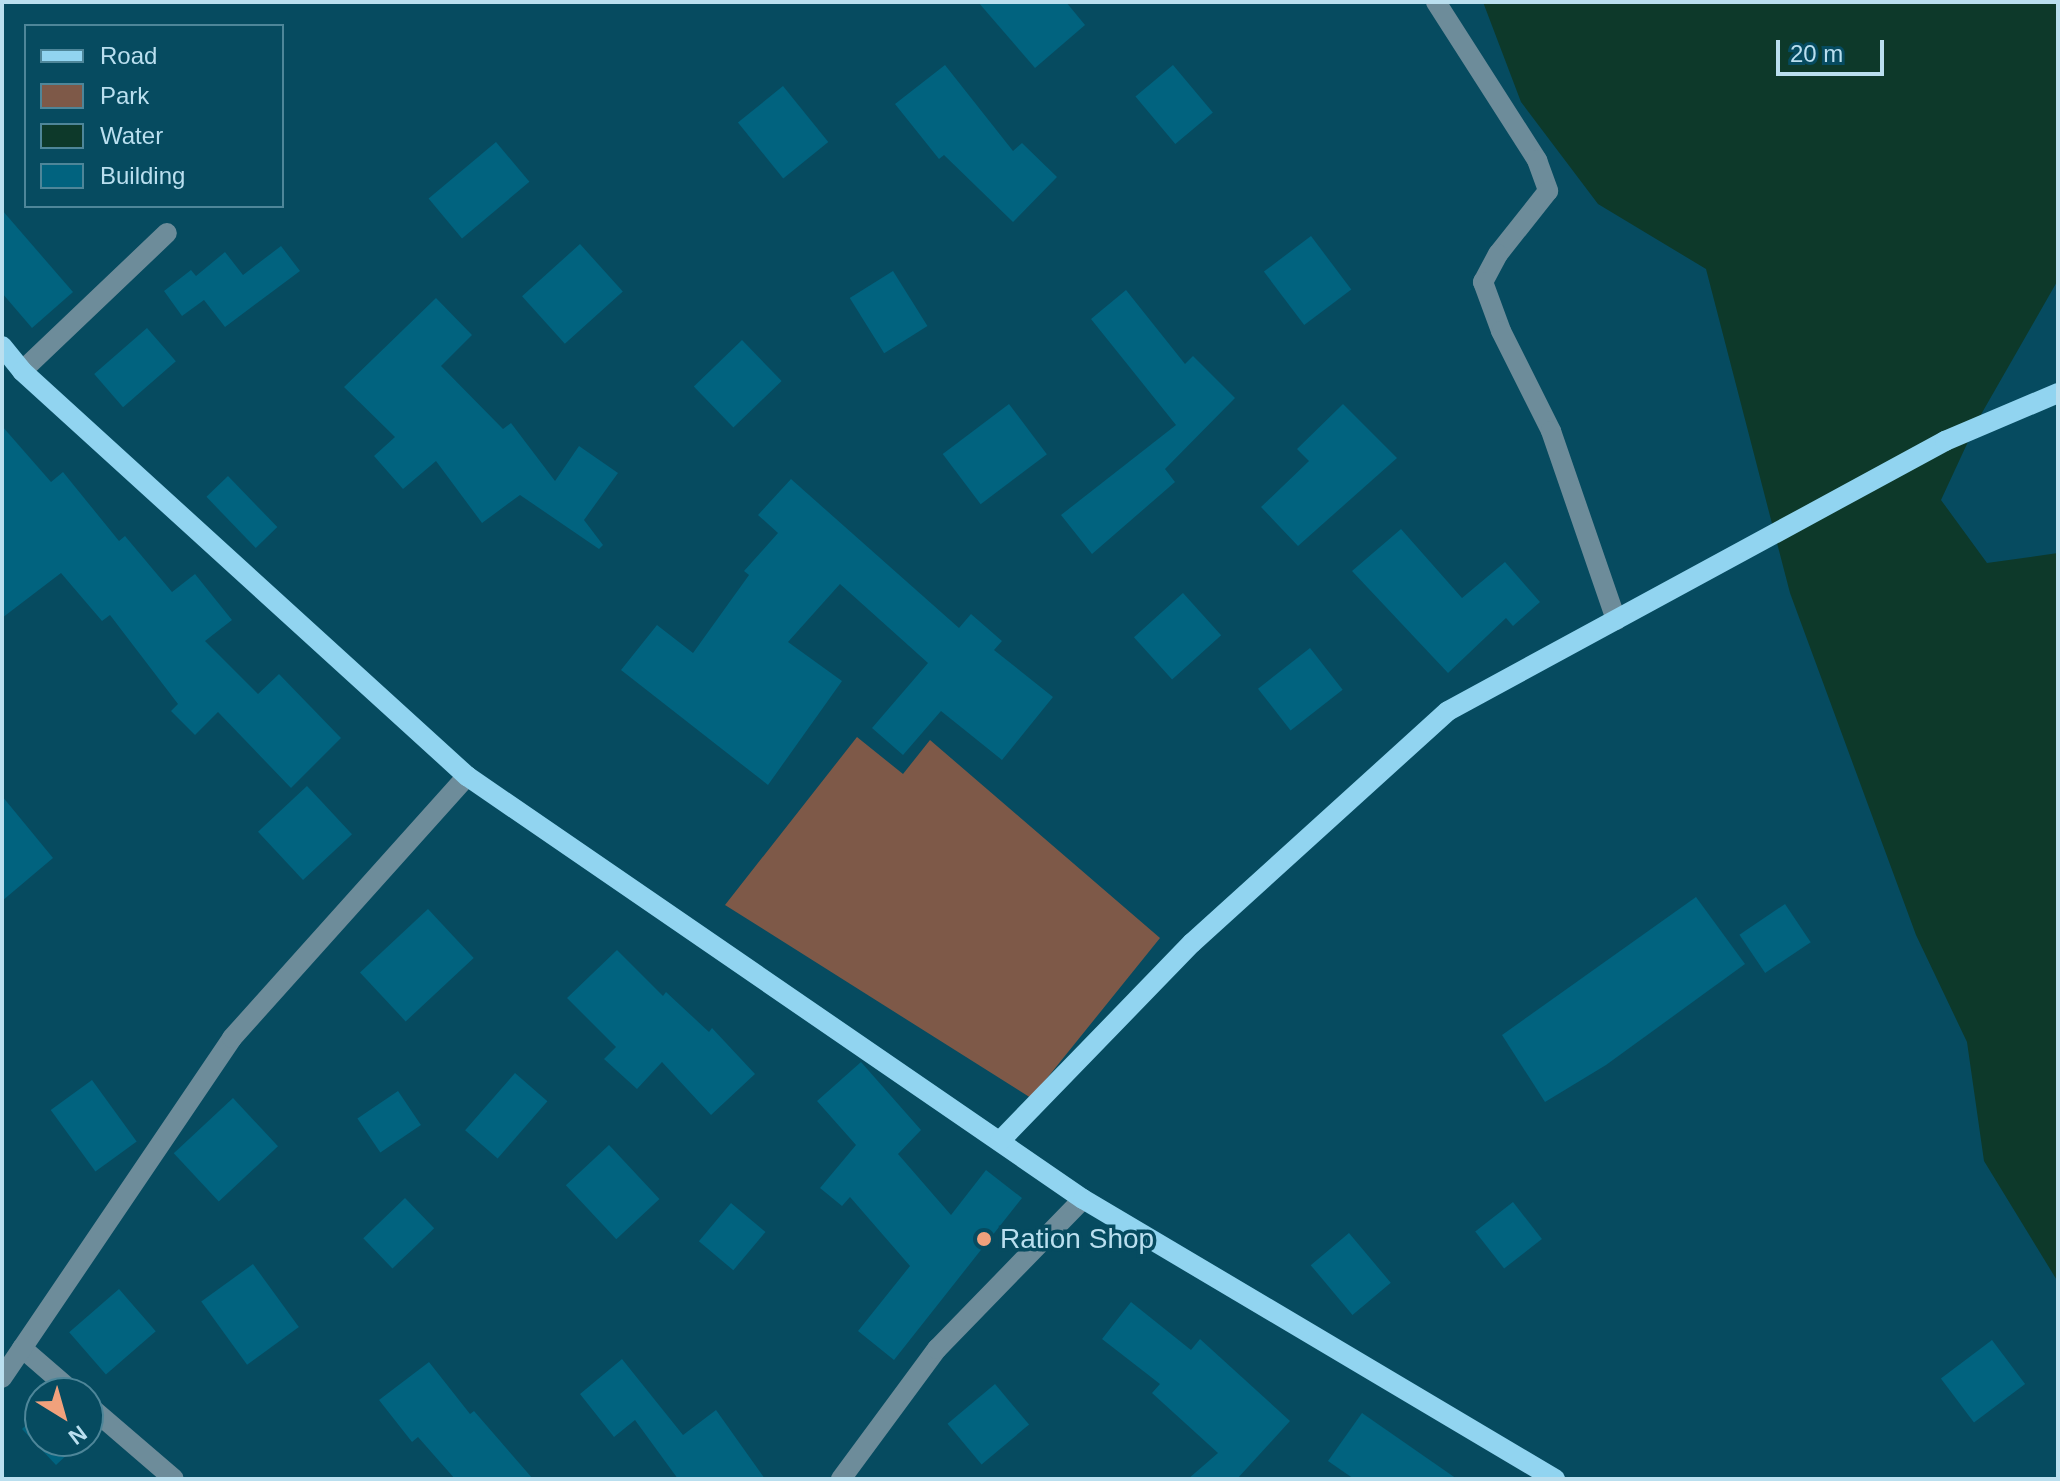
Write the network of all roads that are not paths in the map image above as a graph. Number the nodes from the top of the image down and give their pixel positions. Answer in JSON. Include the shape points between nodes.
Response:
{"nodes":[{"id":1,"x":1436,"y":2,"type":"edge"},
{"id":2,"x":167,"y":233,"type":"dead end"},
{"id":3,"x":2,"y":346,"type":"edge"},
{"id":4,"x":22,"y":371,"type":"junction"},
{"id":5,"x":2058,"y":393,"type":"edge"},
{"id":6,"x":1616,"y":620,"type":"junction"},
{"id":7,"x":467,"y":776,"type":"junction"},
{"id":8,"x":1000,"y":1141,"type":"junction"},
{"id":9,"x":1083,"y":1199,"type":"junction"},
{"id":10,"x":22,"y":1348,"type":"junction"},
{"id":11,"x":56,"y":1377,"type":"edge"},
{"id":12,"x":2,"y":1378,"type":"edge"},
{"id":13,"x":104,"y":1419,"type":"edge"},
{"id":14,"x":174,"y":1479,"type":"edge"},
{"id":15,"x":841,"y":1479,"type":"edge"},
{"id":16,"x":1555,"y":1479,"type":"edge"}],
"edges":[{"from":1,"to":6,"type":"street","via":[[1537,160],[1548,191],[1498,254],[1483,282],[1551,431]]},
{"from":2,"to":4,"type":"street"},
{"from":3,"to":4,"type":"main road"},
{"from":4,"to":7,"type":"main road"},
{"from":5,"to":6,"type":"main road","via":[[1945,441]]},
{"from":6,"to":8,"type":"main road","via":[[1448,711],[1192,943]]},
{"from":7,"to":8,"type":"main road"},
{"from":7,"to":10,"type":"street","via":[[232,1038]]},
{"from":8,"to":9,"type":"main road"},
{"from":9,"to":15,"type":"street","via":[[937,1349]]},
{"from":9,"to":16,"type":"main road"},
{"from":10,"to":11,"type":"street"},
{"from":10,"to":12,"type":"street"},
{"from":13,"to":14,"type":"street"}]}
